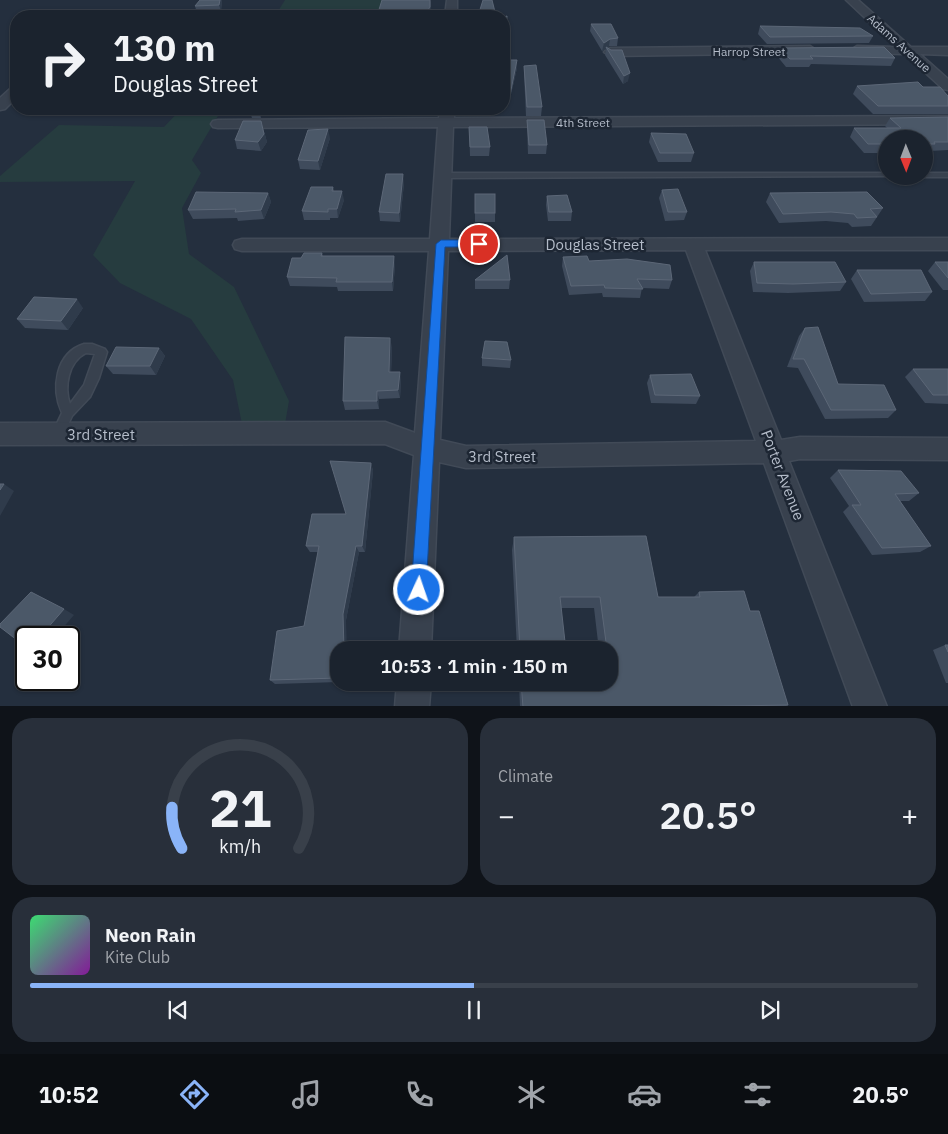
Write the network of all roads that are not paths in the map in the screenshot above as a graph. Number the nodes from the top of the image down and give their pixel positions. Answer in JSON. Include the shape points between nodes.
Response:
{"nodes":[{"id":1,"x":851,"y":0,"type":"edge"},
{"id":2,"x":826,"y":50,"type":"edge"},
{"id":3,"x":845,"y":50,"type":"edge"},
{"id":4,"x":908,"y":51,"type":"junction"},
{"id":5,"x":948,"y":51,"type":"edge"},
{"id":6,"x":610,"y":52,"type":"edge"},
{"id":7,"x":948,"y":86,"type":"edge"},
{"id":8,"x":10,"y":97,"type":"edge"},
{"id":9,"x":0,"y":106,"type":"edge"},
{"id":10,"x":447,"y":116,"type":"edge"},
{"id":11,"x":948,"y":120,"type":"edge"},
{"id":12,"x":218,"y":124,"type":"dead end"},
{"id":13,"x":878,"y":175,"type":"edge"},
{"id":14,"x":933,"y":175,"type":"edge"},
{"id":15,"x":948,"y":175,"type":"edge"},
{"id":16,"x":443,"y":176,"type":"junction"},
{"id":17,"x":441,"y":244,"type":"junction"},
{"id":18,"x":693,"y":244,"type":"junction"},
{"id":19,"x":948,"y":244,"type":"edge"},
{"id":20,"x":242,"y":245,"type":"dead end"},
{"id":21,"x":63,"y":424,"type":"junction"},
{"id":22,"x":0,"y":434,"type":"edge"},
{"id":23,"x":426,"y":448,"type":"junction"},
{"id":24,"x":948,"y":449,"type":"edge"},
{"id":25,"x":774,"y":452,"type":"junction"},
{"id":26,"x":415,"y":641,"type":"edge"},
{"id":27,"x":413,"y":691,"type":"edge"},
{"id":28,"x":412,"y":706,"type":"edge"},
{"id":29,"x":870,"y":706,"type":"edge"}],
"edges":[{"from":1,"to":4,"type":"street","name":"Adams Avenue"},
{"from":2,"to":6,"type":"street","name":"Harrop Street"},
{"from":3,"to":4,"type":"street"},
{"from":4,"to":5,"type":"street"},
{"from":4,"to":7,"type":"street","name":"Adams Avenue"},
{"from":8,"to":9,"type":"street"},
{"from":10,"to":11,"type":"street","name":"4th Street"},
{"from":10,"to":12,"type":"street","name":"4th Street"},
{"from":10,"to":16,"type":"street"},
{"from":13,"to":16,"type":"lane"},
{"from":14,"to":15,"type":"lane"},
{"from":16,"to":17,"type":"street"},
{"from":17,"to":18,"type":"street","name":"Douglas Street"},
{"from":17,"to":20,"type":"street","name":"Douglas Street"},
{"from":17,"to":23,"type":"street"},
{"from":18,"to":19,"type":"street","name":"Douglas Street"},
{"from":18,"to":25,"type":"street","name":"Porter Avenue"},
{"from":21,"to":21,"type":"lane","via":[[61,392],[70,358],[76,351],[94,347],[101,352],[96,370],[88,389]]},
{"from":21,"to":22,"type":"street","name":"3rd Street"},
{"from":21,"to":23,"type":"street","name":"3rd Street","via":[[384,433]]},
{"from":23,"to":25,"type":"street","name":"3rd Street","via":[[466,457]]},
{"from":23,"to":26,"type":"street"},
{"from":24,"to":25,"type":"street","name":"3rd Street","via":[[800,448]]},
{"from":25,"to":29,"type":"street","name":"Porter Avenue"},
{"from":27,"to":28,"type":"street"}]}
